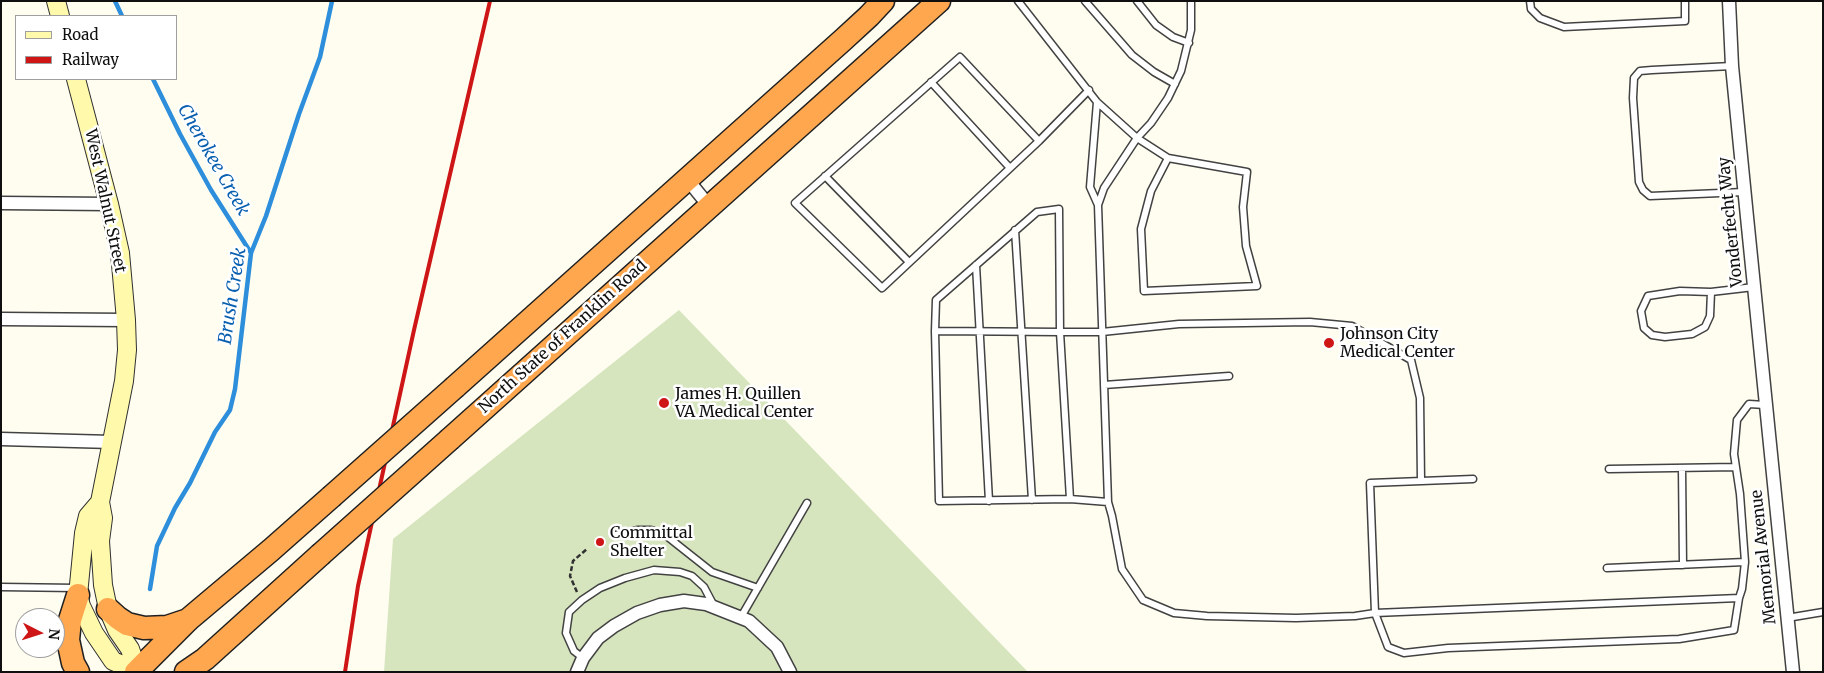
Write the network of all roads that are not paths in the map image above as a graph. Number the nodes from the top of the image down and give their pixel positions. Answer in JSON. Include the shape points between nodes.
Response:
{"nodes":[{"id":1,"x":56,"y":1,"type":"edge"},
{"id":2,"x":883,"y":1,"type":"edge"},
{"id":3,"x":939,"y":1,"type":"edge"},
{"id":4,"x":1018,"y":1,"type":"edge"},
{"id":5,"x":1085,"y":1,"type":"edge"},
{"id":6,"x":1137,"y":1,"type":"edge"},
{"id":7,"x":1191,"y":1,"type":"edge"},
{"id":8,"x":1530,"y":1,"type":"edge"},
{"id":9,"x":1685,"y":1,"type":"edge"},
{"id":10,"x":1728,"y":1,"type":"edge"},
{"id":11,"x":60,"y":15,"type":"edge"},
{"id":12,"x":1188,"y":43,"type":"junction"},
{"id":13,"x":1732,"y":66,"type":"junction"},
{"id":14,"x":76,"y":80,"type":"edge"},
{"id":15,"x":932,"y":82,"type":"junction"},
{"id":16,"x":1175,"y":84,"type":"junction"},
{"id":17,"x":1089,"y":90,"type":"junction"},
{"id":18,"x":1097,"y":102,"type":"junction"},
{"id":19,"x":1137,"y":138,"type":"junction"},
{"id":20,"x":1039,"y":141,"type":"junction"},
{"id":21,"x":1168,"y":158,"type":"junction"},
{"id":22,"x":1010,"y":168,"type":"junction"},
{"id":23,"x":825,"y":176,"type":"junction"},
{"id":24,"x":687,"y":179,"type":"junction"},
{"id":25,"x":1744,"y":192,"type":"junction"},
{"id":26,"x":1,"y":203,"type":"edge"},
{"id":27,"x":109,"y":204,"type":"junction"},
{"id":28,"x":1098,"y":204,"type":"junction"},
{"id":29,"x":709,"y":206,"type":"junction"},
{"id":30,"x":1015,"y":230,"type":"junction"},
{"id":31,"x":910,"y":262,"type":"junction"},
{"id":32,"x":976,"y":265,"type":"junction"},
{"id":33,"x":1754,"y":287,"type":"junction"},
{"id":34,"x":1711,"y":292,"type":"junction"},
{"id":35,"x":1,"y":319,"type":"edge"},
{"id":36,"x":126,"y":320,"type":"junction"},
{"id":37,"x":935,"y":331,"type":"junction"},
{"id":38,"x":978,"y":332,"type":"junction"},
{"id":39,"x":1021,"y":332,"type":"junction"},
{"id":40,"x":1060,"y":332,"type":"junction"},
{"id":41,"x":1102,"y":332,"type":"junction"},
{"id":42,"x":1229,"y":376,"type":"dead end"},
{"id":43,"x":1104,"y":385,"type":"junction"},
{"id":44,"x":1765,"y":404,"type":"junction"},
{"id":45,"x":1,"y":439,"type":"edge"},
{"id":46,"x":1769,"y":439,"type":"joint"},
{"id":47,"x":112,"y":442,"type":"junction"},
{"id":48,"x":1736,"y":467,"type":"junction"},
{"id":49,"x":1682,"y":468,"type":"junction"},
{"id":50,"x":1609,"y":469,"type":"dead end"},
{"id":51,"x":1473,"y":479,"type":"dead end"},
{"id":52,"x":1421,"y":481,"type":"junction"},
{"id":53,"x":1070,"y":499,"type":"junction"},
{"id":54,"x":1032,"y":500,"type":"junction"},
{"id":55,"x":988,"y":501,"type":"junction"},
{"id":56,"x":100,"y":502,"type":"junction"},
{"id":57,"x":807,"y":502,"type":"dead end"},
{"id":58,"x":1108,"y":502,"type":"junction"},
{"id":59,"x":616,"y":535,"type":"dead end"},
{"id":60,"x":1745,"y":562,"type":"junction"},
{"id":61,"x":1683,"y":566,"type":"junction"},
{"id":62,"x":1608,"y":568,"type":"dead end"},
{"id":63,"x":1,"y":587,"type":"edge"},
{"id":64,"x":758,"y":588,"type":"junction"},
{"id":65,"x":78,"y":591,"type":"junction"},
{"id":66,"x":1739,"y":598,"type":"junction"},
{"id":67,"x":714,"y":607,"type":"junction"},
{"id":68,"x":108,"y":608,"type":"junction"},
{"id":69,"x":1823,"y":612,"type":"edge"},
{"id":70,"x":1375,"y":613,"type":"junction"},
{"id":71,"x":741,"y":618,"type":"junction"},
{"id":72,"x":1787,"y":618,"type":"junction"},
{"id":73,"x":189,"y":619,"type":"junction"},
{"id":74,"x":583,"y":658,"type":"junction"},
{"id":75,"x":137,"y":671,"type":"edge"},
{"id":76,"x":78,"y":672,"type":"edge"},
{"id":77,"x":186,"y":672,"type":"edge"},
{"id":78,"x":577,"y":672,"type":"edge"},
{"id":79,"x":790,"y":672,"type":"edge"},
{"id":80,"x":1793,"y":672,"type":"edge"}],
"edges":[{"from":1,"to":11,"type":"main road"},
{"from":2,"to":24,"type":"highway"},
{"from":3,"to":29,"type":"highway","name":"North State of Franklin Road"},
{"from":4,"to":17,"type":"lane"},
{"from":5,"to":16,"type":"lane","via":[[1132,55]]},
{"from":6,"to":12,"type":"lane","via":[[1156,25],[1172,37]]},
{"from":7,"to":12,"type":"lane"},
{"from":8,"to":9,"type":"lane","via":[[1531,9],[1540,18],[1564,27],[1685,21]]},
{"from":10,"to":13,"type":"street","name":"Vonderfecht Way"},
{"from":12,"to":16,"type":"lane"},
{"from":13,"to":25,"type":"street","name":"Vonderfecht Way"},
{"from":13,"to":25,"type":"lane","via":[[1640,71],[1634,78],[1639,182],[1650,196]]},
{"from":14,"to":27,"type":"main road","name":"West Walnut Street"},
{"from":15,"to":20,"type":"lane","via":[[960,57]]},
{"from":15,"to":22,"type":"lane"},
{"from":15,"to":23,"type":"lane"},
{"from":16,"to":19,"type":"lane","via":[[1151,123]]},
{"from":17,"to":18,"type":"lane"},
{"from":17,"to":20,"type":"lane"},
{"from":18,"to":19,"type":"lane"},
{"from":18,"to":28,"type":"lane","via":[[1090,187]]},
{"from":19,"to":21,"type":"lane"},
{"from":19,"to":28,"type":"lane","via":[[1104,188]]},
{"from":20,"to":22,"type":"lane"},
{"from":21,"to":21,"type":"lane","via":[[1247,172],[1243,207],[1246,246],[1257,286],[1144,291],[1141,229],[1151,191]]},
{"from":22,"to":31,"type":"lane"},
{"from":23,"to":31,"type":"lane"},
{"from":23,"to":31,"type":"lane","via":[[795,203],[882,288]]},
{"from":24,"to":29,"type":"street"},
{"from":24,"to":73,"type":"highway","bridge":true,"via":[[331,497]]},
{"from":25,"to":33,"type":"street","name":"Vonderfecht Way"},
{"from":26,"to":27,"type":"street"},
{"from":27,"to":36,"type":"main road","name":"West Walnut Street","via":[[120,253]]},
{"from":28,"to":41,"type":"lane"},
{"from":29,"to":77,"type":"highway","name":"North State of Franklin Road","bridge":true,"via":[[205,659]]},
{"from":30,"to":32,"type":"lane"},
{"from":30,"to":39,"type":"lane"},
{"from":30,"to":40,"type":"lane","via":[[1036,212],[1060,209]]},
{"from":32,"to":37,"type":"lane","via":[[936,300]]},
{"from":32,"to":38,"type":"lane"},
{"from":33,"to":34,"type":"lane"},
{"from":33,"to":44,"type":"street","name":"Vonderfecht Way"},
{"from":34,"to":34,"type":"lane","via":[[1680,291],[1648,296],[1641,311],[1644,328],[1652,335],[1692,334],[1705,327],[1710,316]]},
{"from":35,"to":36,"type":"street"},
{"from":36,"to":47,"type":"main road","name":"West Walnut Street","via":[[124,380]]},
{"from":37,"to":38,"type":"lane"},
{"from":37,"to":55,"type":"lane","via":[[939,501]]},
{"from":38,"to":39,"type":"lane"},
{"from":38,"to":55,"type":"lane"},
{"from":39,"to":40,"type":"lane"},
{"from":39,"to":54,"type":"lane"},
{"from":40,"to":41,"type":"lane"},
{"from":40,"to":53,"type":"lane"},
{"from":41,"to":43,"type":"lane"},
{"from":41,"to":52,"type":"lane","via":[[1179,324],[1310,322],[1352,326],[1411,360],[1420,398]]},
{"from":42,"to":43,"type":"lane"},
{"from":43,"to":58,"type":"lane"},
{"from":44,"to":46,"type":"street","name":"Vonderfecht Way"},
{"from":44,"to":48,"type":"lane","via":[[1749,404],[1737,420]]},
{"from":45,"to":47,"type":"street"},
{"from":46,"to":72,"type":"street","name":"Memorial Avenue"},
{"from":47,"to":56,"type":"main road","name":"West Walnut Street"},
{"from":48,"to":49,"type":"lane"},
{"from":48,"to":60,"type":"lane"},
{"from":49,"to":50,"type":"lane"},
{"from":49,"to":61,"type":"lane"},
{"from":51,"to":52,"type":"lane"},
{"from":52,"to":70,"type":"lane","via":[[1370,482]]},
{"from":53,"to":54,"type":"lane"},
{"from":53,"to":58,"type":"lane"},
{"from":54,"to":55,"type":"lane"},
{"from":56,"to":65,"type":"main road","name":"West Walnut Street","via":[[88,516]]},
{"from":56,"to":68,"type":"main road","name":"West Walnut Street","via":[[103,518],[100,541],[102,585]]},
{"from":57,"to":64,"type":"lane"},
{"from":58,"to":70,"type":"lane","via":[[1122,569],[1143,600],[1174,613],[1296,618]]},
{"from":59,"to":64,"type":"lane","via":[[638,530],[664,534],[712,572]]},
{"from":60,"to":61,"type":"lane"},
{"from":60,"to":66,"type":"lane"},
{"from":61,"to":62,"type":"lane"},
{"from":63,"to":65,"type":"lane"},
{"from":64,"to":71,"type":"lane"},
{"from":65,"to":75,"type":"main road","name":"West Walnut Street","via":[[81,606],[94,633],[113,661]]},
{"from":65,"to":76,"type":"highway","via":[[68,640]]},
{"from":66,"to":70,"type":"lane"},
{"from":66,"to":70,"type":"lane","via":[[1734,630],[1679,639],[1448,648],[1404,653],[1388,647]]},
{"from":67,"to":71,"type":"street"},
{"from":67,"to":74,"type":"street","via":[[684,602],[660,605],[637,613],[598,638]]},
{"from":67,"to":74,"type":"lane","via":[[704,587],[692,576],[680,572],[654,570],[625,578],[600,588],[569,612],[566,633],[574,651]]},
{"from":68,"to":73,"type":"highway","via":[[127,624],[144,628],[167,627]]},
{"from":68,"to":75,"type":"main road","name":"West Walnut Street","via":[[130,649]]},
{"from":69,"to":72,"type":"lane"},
{"from":71,"to":79,"type":"street","via":[[749,621],[777,647]]},
{"from":72,"to":80,"type":"street","name":"Memorial Avenue"},
{"from":73,"to":75,"type":"highway"},
{"from":74,"to":78,"type":"street"}]}
